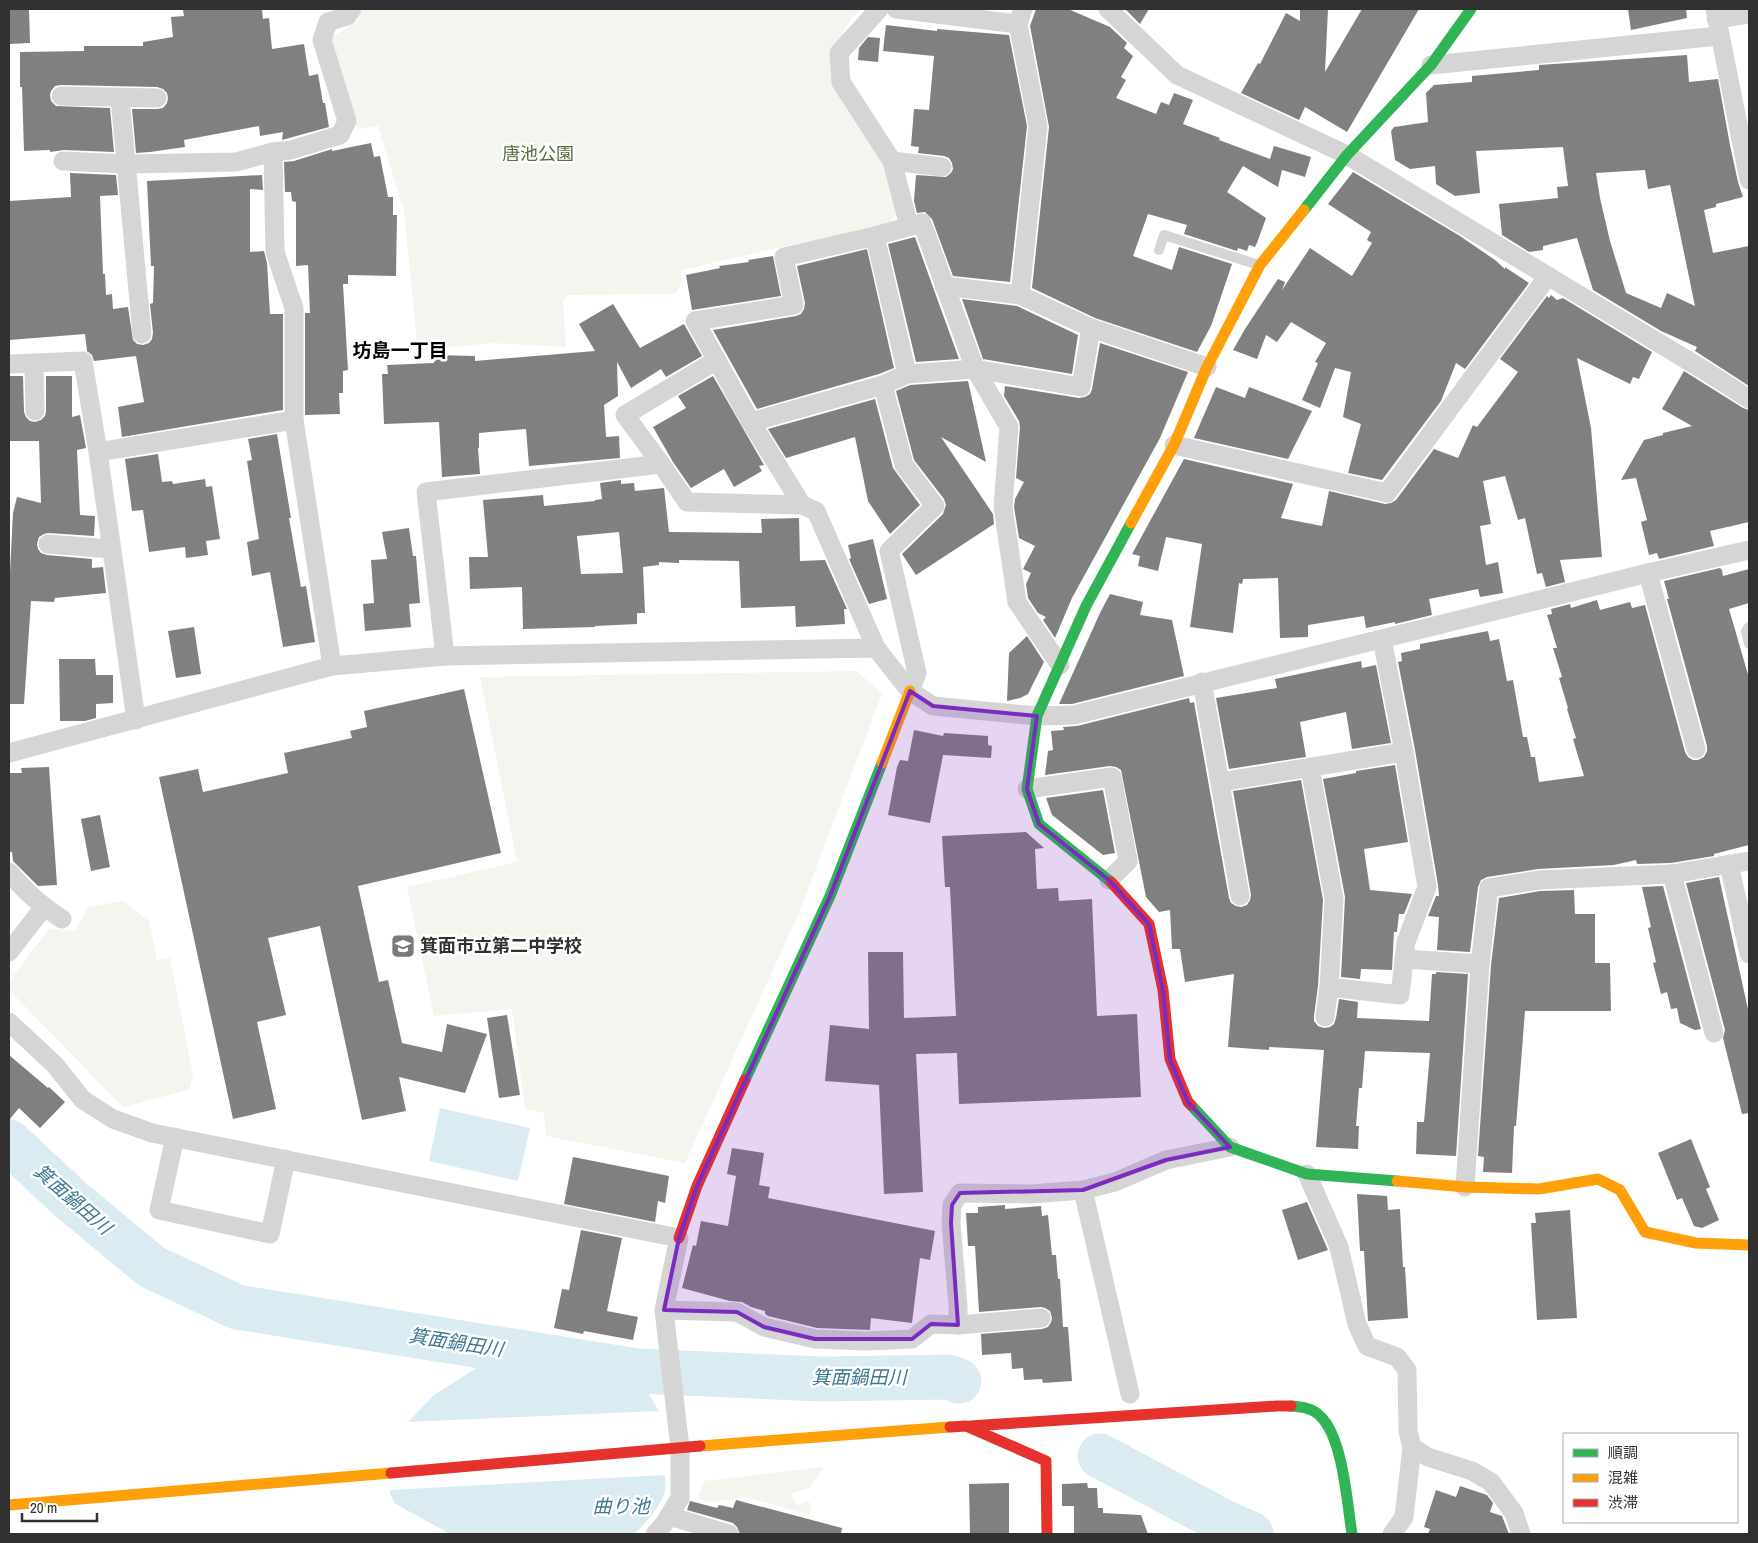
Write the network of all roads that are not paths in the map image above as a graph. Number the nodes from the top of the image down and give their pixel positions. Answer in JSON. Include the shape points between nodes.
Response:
{"nodes":[{"id":1,"x":352,"y":9,"type":"edge"},
{"id":2,"x":879,"y":9,"type":"edge"},
{"id":3,"x":896,"y":9,"type":"edge"},
{"id":4,"x":1108,"y":9,"type":"edge"},
{"id":5,"x":1471,"y":9,"type":"edge"},
{"id":6,"x":1749,"y":14,"type":"edge"},
{"id":7,"x":1021,"y":16,"type":"edge"},
{"id":8,"x":1717,"y":21,"type":"edge"},
{"id":9,"x":1431,"y":65,"type":"junction"},
{"id":10,"x":61,"y":96,"type":"dead end"},
{"id":11,"x":120,"y":98,"type":"junction"},
{"id":12,"x":158,"y":98,"type":"dead end"},
{"id":13,"x":273,"y":152,"type":"junction"},
{"id":14,"x":1347,"y":155,"type":"junction"},
{"id":15,"x":63,"y":161,"type":"dead end"},
{"id":16,"x":892,"y":161,"type":"junction"},
{"id":17,"x":126,"y":164,"type":"junction"},
{"id":18,"x":942,"y":167,"type":"dead end"},
{"id":19,"x":1749,"y":180,"type":"edge"},
{"id":20,"x":909,"y":226,"type":"junction"},
{"id":21,"x":875,"y":236,"type":"junction"},
{"id":22,"x":1159,"y":250,"type":"dead end"},
{"id":23,"x":1260,"y":265,"type":"junction"},
{"id":24,"x":1548,"y":276,"type":"junction"},
{"id":25,"x":944,"y":286,"type":"junction"},
{"id":26,"x":1020,"y":295,"type":"junction"},
{"id":27,"x":1091,"y":328,"type":"junction"},
{"id":28,"x":142,"y":334,"type":"dead end"},
{"id":29,"x":717,"y":360,"type":"junction"},
{"id":30,"x":34,"y":363,"type":"junction"},
{"id":31,"x":11,"y":364,"type":"dead end"},
{"id":32,"x":1207,"y":367,"type":"junction"},
{"id":33,"x":975,"y":369,"type":"junction"},
{"id":34,"x":907,"y":374,"type":"junction"},
{"id":35,"x":883,"y":386,"type":"junction"},
{"id":36,"x":1749,"y":399,"type":"edge"},
{"id":37,"x":35,"y":411,"type":"dead end"},
{"id":38,"x":294,"y":420,"type":"junction"},
{"id":39,"x":751,"y":422,"type":"junction"},
{"id":40,"x":1174,"y":445,"type":"junction"},
{"id":41,"x":98,"y":452,"type":"junction"},
{"id":42,"x":660,"y":464,"type":"junction"},
{"id":43,"x":802,"y":505,"type":"junction"},
{"id":44,"x":48,"y":544,"type":"dead end"},
{"id":45,"x":112,"y":549,"type":"junction"},
{"id":46,"x":1749,"y":550,"type":"edge"},
{"id":47,"x":1648,"y":573,"type":"junction"},
{"id":48,"x":1749,"y":627,"type":"edge"},
{"id":49,"x":1382,"y":640,"type":"junction"},
{"id":50,"x":1749,"y":644,"type":"edge"},
{"id":51,"x":876,"y":648,"type":"junction"},
{"id":52,"x":445,"y":656,"type":"junction"},
{"id":53,"x":1060,"y":665,"type":"junction"},
{"id":54,"x":332,"y":666,"type":"junction"},
{"id":55,"x":1202,"y":682,"type":"junction"},
{"id":56,"x":910,"y":691,"type":"junction"},
{"id":57,"x":1037,"y":716,"type":"junction"},
{"id":58,"x":136,"y":720,"type":"junction"},
{"id":59,"x":1696,"y":749,"type":"dead end"},
{"id":60,"x":1404,"y":752,"type":"junction"},
{"id":61,"x":9,"y":753,"type":"edge"},
{"id":62,"x":1310,"y":768,"type":"junction"},
{"id":63,"x":1220,"y":782,"type":"junction"},
{"id":64,"x":1027,"y":789,"type":"junction"},
{"id":65,"x":1749,"y":861,"type":"edge"},
{"id":66,"x":1729,"y":864,"type":"junction"},
{"id":67,"x":9,"y":872,"type":"edge"},
{"id":68,"x":1672,"y":874,"type":"junction"},
{"id":69,"x":1109,"y":880,"type":"junction"},
{"id":70,"x":1240,"y":896,"type":"dead end"},
{"id":71,"x":44,"y":907,"type":"junction"},
{"id":72,"x":62,"y":919,"type":"dead end"},
{"id":73,"x":9,"y":952,"type":"edge"},
{"id":74,"x":1749,"y":954,"type":"edge"},
{"id":75,"x":1404,"y":959,"type":"junction"},
{"id":76,"x":1480,"y":964,"type":"junction"},
{"id":77,"x":1329,"y":987,"type":"junction"},
{"id":78,"x":1325,"y":1017,"type":"dead end"},
{"id":79,"x":9,"y":1022,"type":"edge"},
{"id":80,"x":1714,"y":1033,"type":"dead end"},
{"id":81,"x":175,"y":1137,"type":"junction"},
{"id":82,"x":1230,"y":1146,"type":"junction"},
{"id":83,"x":286,"y":1159,"type":"junction"},
{"id":84,"x":1307,"y":1174,"type":"junction"},
{"id":85,"x":1466,"y":1187,"type":"junction"},
{"id":86,"x":1083,"y":1190,"type":"junction"},
{"id":87,"x":679,"y":1238,"type":"junction"},
{"id":88,"x":1749,"y":1245,"type":"edge"},
{"id":89,"x":664,"y":1310,"type":"junction"},
{"id":90,"x":1042,"y":1318,"type":"dead end"},
{"id":91,"x":958,"y":1325,"type":"junction"},
{"id":92,"x":1130,"y":1394,"type":"dead end"},
{"id":93,"x":966,"y":1426,"type":"junction"},
{"id":94,"x":1412,"y":1447,"type":"junction"},
{"id":95,"x":680,"y":1448,"type":"junction"},
{"id":96,"x":9,"y":1505,"type":"edge"},
{"id":97,"x":669,"y":1516,"type":"junction"},
{"id":98,"x":655,"y":1534,"type":"edge"},
{"id":99,"x":729,"y":1534,"type":"edge"},
{"id":100,"x":1047,"y":1534,"type":"edge"},
{"id":101,"x":1352,"y":1534,"type":"edge"},
{"id":102,"x":1392,"y":1534,"type":"edge"},
{"id":103,"x":1521,"y":1534,"type":"edge"}],
"edges":[{"from":1,"to":13,"type":"street","via":[[347,16],[328,22],[322,40],[347,121],[340,135]]},
{"from":2,"to":16,"type":"street","via":[[839,53],[841,82]]},
{"from":3,"to":7,"type":"street"},
{"from":4,"to":14,"type":"street","via":[[1177,74]]},
{"from":5,"to":9,"type":"street"},
{"from":6,"to":8,"type":"street"},
{"from":7,"to":26,"type":"street","via":[[1038,126]]},
{"from":8,"to":9,"type":"street"},
{"from":8,"to":19,"type":"street"},
{"from":9,"to":14,"type":"street"},
{"from":10,"to":11,"type":"street"},
{"from":11,"to":12,"type":"street"},
{"from":11,"to":17,"type":"street"},
{"from":13,"to":17,"type":"street","via":[[236,162]]},
{"from":13,"to":38,"type":"street","via":[[275,252],[294,308]]},
{"from":14,"to":23,"type":"street"},
{"from":14,"to":24,"type":"street"},
{"from":15,"to":17,"type":"street"},
{"from":16,"to":18,"type":"street"},
{"from":16,"to":20,"type":"street"},
{"from":17,"to":28,"type":"street"},
{"from":20,"to":21,"type":"street"},
{"from":20,"to":25,"type":"street","via":[[922,223]]},
{"from":21,"to":29,"type":"street","via":[[784,257],[794,305],[696,321]]},
{"from":21,"to":34,"type":"street"},
{"from":22,"to":23,"type":"lane","via":[[1164,235]]},
{"from":23,"to":32,"type":"street"},
{"from":24,"to":36,"type":"street"},
{"from":24,"to":40,"type":"street","via":[[1387,493]]},
{"from":25,"to":26,"type":"street"},
{"from":25,"to":33,"type":"street"},
{"from":26,"to":27,"type":"street"},
{"from":27,"to":32,"type":"street"},
{"from":27,"to":33,"type":"street","via":[[1081,387]]},
{"from":29,"to":39,"type":"street"},
{"from":29,"to":42,"type":"street","via":[[625,415]]},
{"from":30,"to":31,"type":"street"},
{"from":30,"to":37,"type":"street"},
{"from":30,"to":41,"type":"street","via":[[83,361]]},
{"from":32,"to":40,"type":"street"},
{"from":33,"to":34,"type":"street"},
{"from":33,"to":53,"type":"street","via":[[1009,428],[1003,507],[1017,602]]},
{"from":34,"to":35,"type":"street"},
{"from":35,"to":39,"type":"street"},
{"from":35,"to":56,"type":"street","via":[[904,465],[935,506],[889,551],[917,673]]},
{"from":38,"to":41,"type":"street"},
{"from":38,"to":54,"type":"street"},
{"from":39,"to":43,"type":"street"},
{"from":40,"to":53,"type":"street","via":[[1086,606]]},
{"from":41,"to":45,"type":"street"},
{"from":42,"to":43,"type":"street","via":[[687,502]]},
{"from":42,"to":52,"type":"street","via":[[426,492]]},
{"from":43,"to":51,"type":"street","via":[[816,511]]},
{"from":44,"to":45,"type":"street"},
{"from":45,"to":58,"type":"street"},
{"from":46,"to":47,"type":"street"},
{"from":47,"to":49,"type":"street"},
{"from":47,"to":59,"type":"street"},
{"from":48,"to":50,"type":"lane","via":[[1746,631]]},
{"from":49,"to":55,"type":"street"},
{"from":49,"to":60,"type":"street"},
{"from":51,"to":52,"type":"street"},
{"from":51,"to":56,"type":"street"},
{"from":52,"to":54,"type":"street"},
{"from":53,"to":57,"type":"street"},
{"from":54,"to":58,"type":"street"},
{"from":55,"to":57,"type":"street","via":[[1074,715]]},
{"from":55,"to":63,"type":"street"},
{"from":56,"to":57,"type":"street","via":[[934,706]]},
{"from":56,"to":87,"type":"street","via":[[830,896],[697,1186]]},
{"from":57,"to":64,"type":"street"},
{"from":58,"to":61,"type":"street"},
{"from":60,"to":62,"type":"street"},
{"from":60,"to":75,"type":"street","via":[[1428,887],[1406,942]]},
{"from":62,"to":63,"type":"street"},
{"from":62,"to":77,"type":"street","via":[[1334,899]]},
{"from":63,"to":70,"type":"street"},
{"from":64,"to":69,"type":"street","via":[[1039,824]]},
{"from":64,"to":69,"type":"street","via":[[1112,777],[1128,861]]},
{"from":65,"to":66,"type":"street"},
{"from":66,"to":68,"type":"street"},
{"from":66,"to":74,"type":"street"},
{"from":67,"to":71,"type":"street","via":[[24,891]]},
{"from":68,"to":76,"type":"street","via":[[1539,880],[1489,888]]},
{"from":68,"to":80,"type":"street"},
{"from":69,"to":82,"type":"street","via":[[1149,924],[1163,990],[1170,1059],[1188,1102]]},
{"from":71,"to":72,"type":"street"},
{"from":71,"to":73,"type":"street"},
{"from":75,"to":76,"type":"street"},
{"from":75,"to":77,"type":"street","via":[[1400,996]]},
{"from":76,"to":85,"type":"street"},
{"from":77,"to":78,"type":"street"},
{"from":79,"to":81,"type":"street","via":[[55,1065],[83,1100],[113,1119]]},
{"from":81,"to":83,"type":"street"},
{"from":81,"to":83,"type":"street","via":[[159,1210],[270,1234]]},
{"from":82,"to":84,"type":"street"},
{"from":82,"to":86,"type":"street","via":[[1166,1160],[1114,1182]]},
{"from":83,"to":87,"type":"street"},
{"from":84,"to":85,"type":"street"},
{"from":84,"to":94,"type":"street","via":[[1339,1247],[1357,1324],[1367,1346],[1398,1357],[1407,1370],[1408,1431]]},
{"from":85,"to":88,"type":"street","via":[[1539,1189],[1598,1179],[1620,1190],[1645,1232],[1673,1240],[1720,1246]]},
{"from":86,"to":91,"type":"street","via":[[1031,1194],[960,1193],[952,1204],[951,1223]]},
{"from":86,"to":92,"type":"street"},
{"from":87,"to":89,"type":"street"},
{"from":89,"to":91,"type":"street","via":[[738,1312],[764,1327],[815,1339],[912,1339],[931,1324]]},
{"from":89,"to":95,"type":"street"},
{"from":90,"to":91,"type":"street"},
{"from":93,"to":95,"type":"street"},
{"from":93,"to":100,"type":"street","via":[[1046,1461]]},
{"from":93,"to":101,"type":"street","via":[[1300,1406],[1321,1415],[1333,1436]]},
{"from":94,"to":102,"type":"street","via":[[1404,1517]]},
{"from":94,"to":103,"type":"street","via":[[1428,1457],[1472,1471],[1491,1482],[1514,1513]]},
{"from":95,"to":96,"type":"street"},
{"from":95,"to":97,"type":"street","via":[[680,1498]]},
{"from":97,"to":98,"type":"street"},
{"from":97,"to":99,"type":"street"}]}
